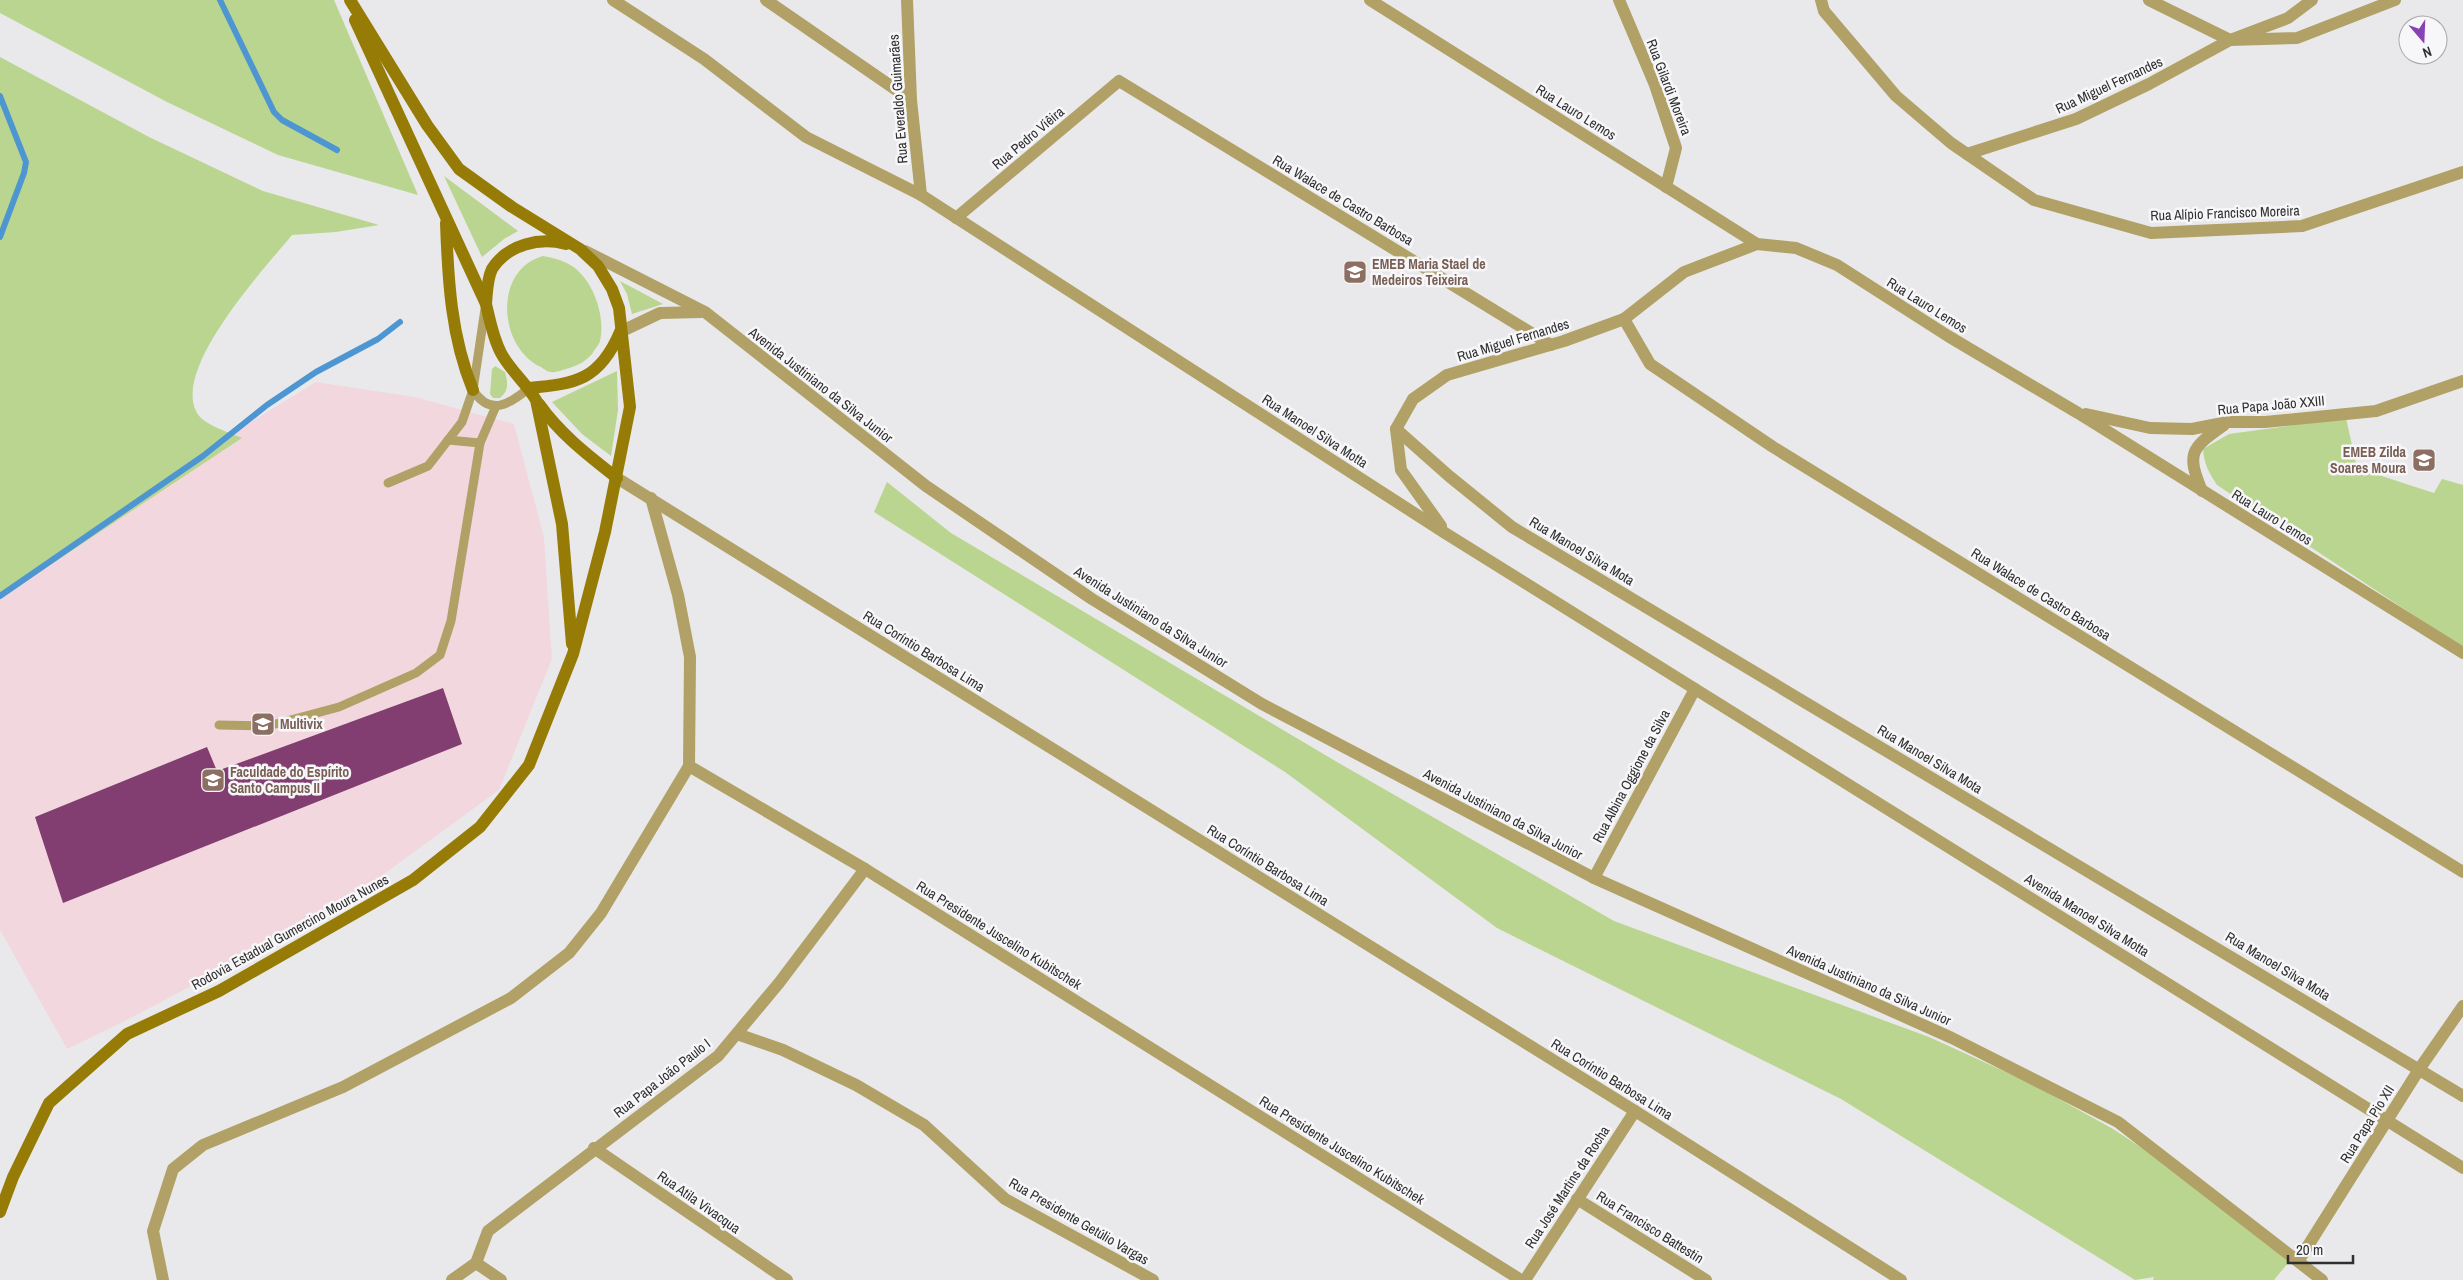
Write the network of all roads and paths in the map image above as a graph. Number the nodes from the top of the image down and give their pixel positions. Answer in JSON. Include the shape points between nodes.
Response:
{"nodes":[{"id":1,"x":345,"y":0,"type":"edge"},
{"id":2,"x":350,"y":0,"type":"edge"},
{"id":3,"x":612,"y":0,"type":"edge"},
{"id":4,"x":766,"y":0,"type":"edge"},
{"id":5,"x":907,"y":0,"type":"edge"},
{"id":6,"x":1370,"y":0,"type":"edge"},
{"id":7,"x":1618,"y":0,"type":"edge"},
{"id":8,"x":1821,"y":0,"type":"edge"},
{"id":9,"x":2149,"y":0,"type":"edge"},
{"id":10,"x":2312,"y":0,"type":"edge"},
{"id":11,"x":2395,"y":0,"type":"edge"},
{"id":12,"x":2230,"y":40,"type":"junction"},
{"id":13,"x":1119,"y":81,"type":"joint"},
{"id":14,"x":911,"y":100,"type":"junction"},
{"id":15,"x":1967,"y":154,"type":"junction"},
{"id":16,"x":2463,"y":172,"type":"edge"},
{"id":17,"x":1666,"y":187,"type":"junction"},
{"id":18,"x":920,"y":195,"type":"junction"},
{"id":19,"x":446,"y":218,"type":"junction"},
{"id":20,"x":956,"y":218,"type":"junction"},
{"id":21,"x":1757,"y":244,"type":"junction"},
{"id":22,"x":580,"y":249,"type":"junction"},
{"id":23,"x":486,"y":304,"type":"junction"},
{"id":24,"x":705,"y":312,"type":"junction"},
{"id":25,"x":1624,"y":319,"type":"junction"},
{"id":26,"x":620,"y":332,"type":"junction"},
{"id":27,"x":1551,"y":345,"type":"junction"},
{"id":28,"x":2463,"y":381,"type":"edge"},
{"id":29,"x":529,"y":388,"type":"junction"},
{"id":30,"x":472,"y":390,"type":"junction"},
{"id":31,"x":536,"y":400,"type":"junction"},
{"id":32,"x":496,"y":406,"type":"junction"},
{"id":33,"x":2078,"y":413,"type":"junction"},
{"id":34,"x":2228,"y":422,"type":"junction"},
{"id":35,"x":1396,"y":429,"type":"junction"},
{"id":36,"x":448,"y":440,"type":"junction"},
{"id":37,"x":480,"y":443,"type":"junction"},
{"id":38,"x":617,"y":478,"type":"junction"},
{"id":39,"x":388,"y":484,"type":"dead end"},
{"id":40,"x":2202,"y":491,"type":"junction"},
{"id":41,"x":651,"y":498,"type":"junction"},
{"id":42,"x":1445,"y":532,"type":"junction"},
{"id":43,"x":573,"y":654,"type":"junction"},
{"id":44,"x":2463,"y":654,"type":"edge"},
{"id":45,"x":1695,"y":689,"type":"junction"},
{"id":46,"x":219,"y":725,"type":"dead end"},
{"id":47,"x":689,"y":766,"type":"junction"},
{"id":48,"x":864,"y":869,"type":"junction"},
{"id":49,"x":2463,"y":872,"type":"edge"},
{"id":50,"x":1594,"y":878,"type":"junction"},
{"id":51,"x":2463,"y":1006,"type":"edge"},
{"id":52,"x":737,"y":1034,"type":"junction"},
{"id":53,"x":2420,"y":1068,"type":"junction"},
{"id":54,"x":2463,"y":1096,"type":"edge"},
{"id":55,"x":1635,"y":1110,"type":"junction"},
{"id":56,"x":2388,"y":1120,"type":"junction"},
{"id":57,"x":594,"y":1148,"type":"junction"},
{"id":58,"x":2463,"y":1168,"type":"edge"},
{"id":59,"x":1578,"y":1199,"type":"junction"},
{"id":60,"x":0,"y":1212,"type":"edge"},
{"id":61,"x":2299,"y":1260,"type":"junction"},
{"id":62,"x":476,"y":1263,"type":"junction"},
{"id":63,"x":163,"y":1280,"type":"edge"},
{"id":64,"x":452,"y":1280,"type":"edge"},
{"id":65,"x":501,"y":1280,"type":"edge"},
{"id":66,"x":788,"y":1280,"type":"edge"},
{"id":67,"x":1154,"y":1280,"type":"edge"},
{"id":68,"x":1520,"y":1280,"type":"edge"},
{"id":69,"x":1524,"y":1280,"type":"edge"},
{"id":70,"x":1706,"y":1280,"type":"edge"},
{"id":71,"x":1901,"y":1280,"type":"edge"},
{"id":72,"x":2322,"y":1280,"type":"edge"}],
"edges":[{"from":1,"to":19,"type":"main road"},
{"from":2,"to":22,"type":"main road","via":[[427,124],[460,169],[512,207]]},
{"from":3,"to":18,"type":"street","name":"Rua Manoel Silva Motta","via":[[704,59],[806,137]]},
{"from":4,"to":14,"type":"street"},
{"from":5,"to":14,"type":"street","name":"Rua Everaldo Guimarães"},
{"from":6,"to":17,"type":"street","name":"Rua Lauro Lemos"},
{"from":7,"to":17,"type":"street","name":"Rua Gilardi Moreira","via":[[1655,85],[1676,148]]},
{"from":8,"to":15,"type":"street","name":"Rua Alípio Francisco Moreira","via":[[1824,11],[1896,96]]},
{"from":9,"to":12,"type":"street"},
{"from":10,"to":12,"type":"street","name":"Rua Miguel Fernandes","via":[[2288,18]]},
{"from":11,"to":12,"type":"street","via":[[2297,38]]},
{"from":12,"to":15,"type":"street","name":"Rua Miguel Fernandes","via":[[2076,119]]},
{"from":13,"to":20,"type":"street","name":"Rua Pedro Viêira"},
{"from":13,"to":27,"type":"street","name":"Rua Walace de Castro Barbosa"},
{"from":14,"to":18,"type":"street","name":"Rua Everaldo Guimarães"},
{"from":15,"to":16,"type":"street","name":"Rua Alípio Francisco Moreira","via":[[2034,200],[2151,232],[2302,226]]},
{"from":17,"to":21,"type":"street","name":"Rua Lauro Lemos"},
{"from":18,"to":20,"type":"street","name":"Rua Manoel Silva Motta"},
{"from":19,"to":23,"type":"main road"},
{"from":19,"to":30,"type":"main road","via":[[448,292],[464,369]]},
{"from":20,"to":42,"type":"street","name":"Rua Manoel Silva Motta"},
{"from":21,"to":25,"type":"street","name":"Rua Miguel Fernandes","via":[[1684,272]]},
{"from":21,"to":33,"type":"street","name":"Rua Lauro Lemos","via":[[1796,248],[1836,265]]},
{"from":22,"to":23,"type":"main road","via":[[552,240],[536,240],[510,252],[492,270]]},
{"from":22,"to":24,"type":"street","name":"Avenida Justiniano da Silva Junior"},
{"from":22,"to":26,"type":"main road","via":[[598,266],[612,288],[619,308]]},
{"from":23,"to":29,"type":"main road","via":[[492,333],[502,354]]},
{"from":23,"to":30,"type":"lane"},
{"from":24,"to":26,"type":"street","via":[[660,313]]},
{"from":24,"to":50,"type":"street","name":"Avenida Justiniano da Silva Junior","via":[[926,486],[1092,599],[1262,704]]},
{"from":25,"to":27,"type":"street","name":"Rua Miguel Fernandes"},
{"from":25,"to":49,"type":"street","name":"Rua Walace de Castro Barbosa","via":[[1650,364],[1773,447]]},
{"from":26,"to":29,"type":"main road","via":[[613,349],[585,376],[566,385]]},
{"from":26,"to":38,"type":"main road","name":"Rodovia Estadual Gumercino Moura Nunes","via":[[630,407]]},
{"from":27,"to":35,"type":"street","name":"Rua Miguel Fernandes","via":[[1447,375],[1413,399]]},
{"from":28,"to":34,"type":"street","name":"Rua Papa João XXIII","via":[[2376,411],[2265,422]]},
{"from":29,"to":31,"type":"main road"},
{"from":29,"to":32,"type":"lane","via":[[512,403]]},
{"from":30,"to":32,"type":"lane","via":[[482,401]]},
{"from":30,"to":36,"type":"lane","via":[[462,422]]},
{"from":31,"to":38,"type":"main road","via":[[572,442]]},
{"from":31,"to":43,"type":"main road","via":[[562,524]]},
{"from":32,"to":37,"type":"lane"},
{"from":33,"to":34,"type":"street","name":"Rua Papa João XXIII","via":[[2150,428],[2192,429]]},
{"from":33,"to":40,"type":"street","name":"Rua Lauro Lemos"},
{"from":34,"to":40,"type":"street","via":[[2196,446],[2192,466]]},
{"from":35,"to":42,"type":"street","via":[[1401,470]]},
{"from":35,"to":53,"type":"street","name":"Rua Manoel Silva Mota","via":[[1512,527]]},
{"from":36,"to":37,"type":"lane"},
{"from":36,"to":39,"type":"lane","via":[[428,466]]},
{"from":37,"to":46,"type":"lane","via":[[451,621],[440,655],[416,674],[339,707],[268,726]]},
{"from":38,"to":41,"type":"street","name":"Rua Coríntio Barbosa Lima"},
{"from":38,"to":43,"type":"main road","name":"Rodovia Estadual Gumercino Moura Nunes"},
{"from":40,"to":44,"type":"street","name":"Rua Lauro Lemos"},
{"from":41,"to":47,"type":"street","via":[[678,595],[690,657]]},
{"from":41,"to":55,"type":"street","name":"Rua Coríntio Barbosa Lima"},
{"from":42,"to":45,"type":"street","name":"Rua Manoel Silva Motta"},
{"from":43,"to":60,"type":"main road","name":"Rodovia Estadual Gumercino Moura Nunes","via":[[529,765],[480,827],[413,880],[219,991],[127,1034],[49,1103],[12,1177]]},
{"from":45,"to":50,"type":"street","name":"Rua Albina Oggione da Silva"},
{"from":45,"to":56,"type":"street","name":"Avenida Manoel Silva Motta"},
{"from":47,"to":48,"type":"street","name":"Rua Presidente Juscelino Kubitschek"},
{"from":47,"to":63,"type":"street","via":[[601,913],[569,953],[511,998],[342,1087],[203,1145],[173,1169],[153,1230]]},
{"from":48,"to":52,"type":"street","name":"Rua Papa João Paulo I","via":[[779,984]]},
{"from":48,"to":68,"type":"street","name":"Rua Presidente Juscelino Kubitschek"},
{"from":50,"to":61,"type":"street","name":"Avenida Justiniano da Silva Junior","via":[[1952,1038],[2118,1122]]},
{"from":51,"to":53,"type":"street","name":"Rua Papa Pio XII"},
{"from":52,"to":57,"type":"street","name":"Rua Papa João Paulo I","via":[[718,1056]]},
{"from":52,"to":67,"type":"street","name":"Rua Presidente Getúlio Vargas","via":[[783,1050],[856,1085],[924,1125],[1005,1199]]},
{"from":53,"to":54,"type":"street","name":"Rua Manoel Silva Mota"},
{"from":53,"to":56,"type":"street","name":"Rua Papa Pio XII"},
{"from":55,"to":59,"type":"street","name":"Rua José Martins da Rocha"},
{"from":55,"to":71,"type":"street","name":"Rua Coríntio Barbosa Lima"},
{"from":56,"to":58,"type":"street","name":"Avenida Manoel Silva Motta"},
{"from":56,"to":61,"type":"street","name":"Rua Papa Pio XII"},
{"from":57,"to":62,"type":"street","name":"Rua Papa João Paulo I","via":[[488,1231]]},
{"from":57,"to":66,"type":"street","name":"Rua Atila Vivacqua"},
{"from":59,"to":69,"type":"street","name":"Rua José Martins da Rocha"},
{"from":59,"to":70,"type":"street","name":"Rua Francisco Battestin"},
{"from":61,"to":72,"type":"street","name":"Avenida Justiniano da Silva Junior"},
{"from":62,"to":64,"type":"street"},
{"from":62,"to":65,"type":"street"}]}
